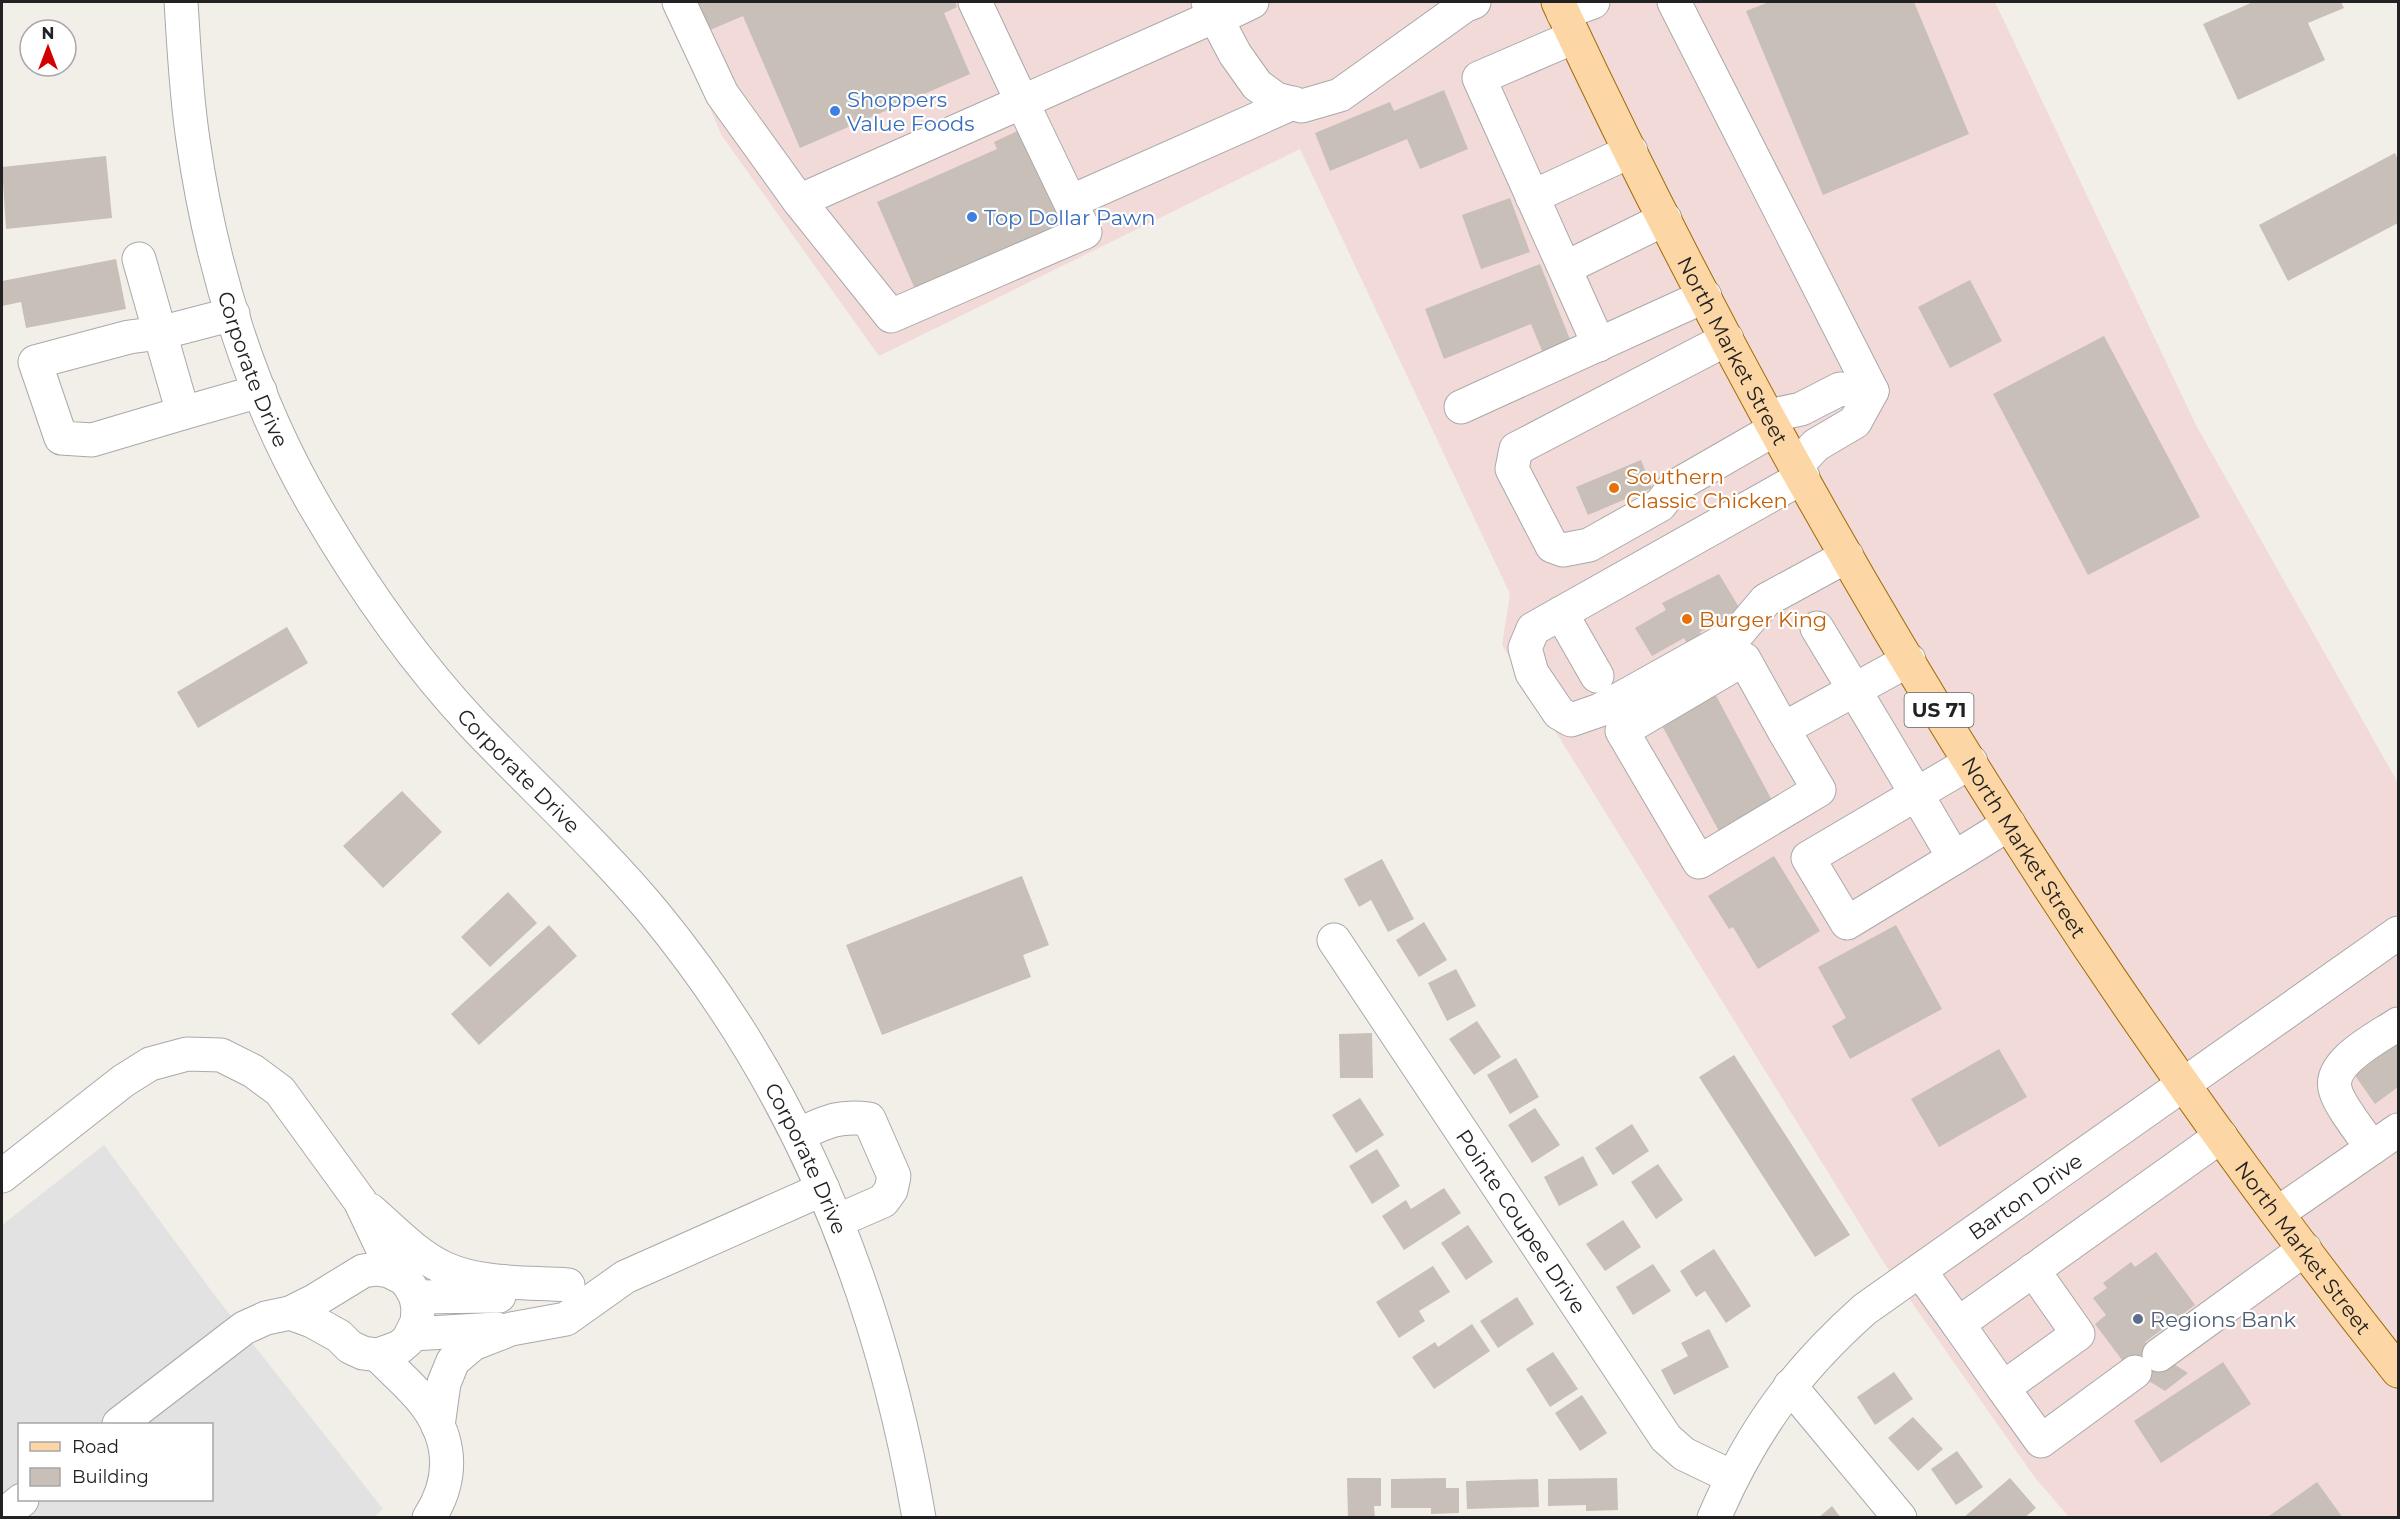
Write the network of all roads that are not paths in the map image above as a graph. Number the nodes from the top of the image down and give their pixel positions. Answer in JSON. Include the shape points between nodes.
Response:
{"nodes":[{"id":1,"x":181,"y":2,"type":"edge"},
{"id":2,"x":679,"y":2,"type":"edge"},
{"id":3,"x":975,"y":2,"type":"edge"},
{"id":4,"x":1252,"y":2,"type":"edge"},
{"id":5,"x":1474,"y":2,"type":"edge"},
{"id":6,"x":1674,"y":2,"type":"edge"},
{"id":7,"x":1212,"y":9,"type":"edge"},
{"id":8,"x":1572,"y":13,"type":"edge"},
{"id":9,"x":1022,"y":102,"type":"junction"},
{"id":10,"x":1293,"y":103,"type":"junction"},
{"id":11,"x":1631,"y":152,"type":"junction"},
{"id":12,"x":1532,"y":196,"type":"junction"},
{"id":13,"x":799,"y":201,"type":"junction"},
{"id":14,"x":1070,"y":202,"type":"junction"},
{"id":15,"x":1665,"y":219,"type":"junction"},
{"id":16,"x":139,"y":260,"type":"dead end"},
{"id":17,"x":1565,"y":268,"type":"junction"},
{"id":18,"x":1705,"y":296,"type":"junction"},
{"id":19,"x":233,"y":314,"type":"junction"},
{"id":20,"x":160,"y":333,"type":"junction"},
{"id":21,"x":1727,"y":339,"type":"junction"},
{"id":22,"x":1599,"y":345,"type":"junction"},
{"id":23,"x":260,"y":391,"type":"junction"},
{"id":24,"x":1872,"y":392,"type":"junction"},
{"id":25,"x":1461,"y":407,"type":"dead end"},
{"id":26,"x":183,"y":413,"type":"junction"},
{"id":27,"x":1772,"y":423,"type":"junction"},
{"id":28,"x":1799,"y":472,"type":"junction"},
{"id":29,"x":1847,"y":556,"type":"junction"},
{"id":30,"x":1562,"y":613,"type":"junction"},
{"id":31,"x":1817,"y":628,"type":"dead end"},
{"id":32,"x":1909,"y":660,"type":"junction"},
{"id":33,"x":1597,"y":676,"type":"dead end"},
{"id":34,"x":1855,"y":690,"type":"junction"},
{"id":35,"x":1783,"y":729,"type":"junction"},
{"id":36,"x":1971,"y":762,"type":"junction"},
{"id":37,"x":1916,"y":794,"type":"junction"},
{"id":38,"x":2010,"y":824,"type":"junction"},
{"id":39,"x":1954,"y":858,"type":"junction"},
{"id":40,"x":2398,"y":933,"type":"edge"},
{"id":41,"x":1334,"y":940,"type":"dead end"},
{"id":42,"x":2398,"y":1024,"type":"edge"},
{"id":43,"x":2185,"y":1085,"type":"junction"},
{"id":44,"x":2398,"y":1130,"type":"edge"},
{"id":45,"x":798,"y":1135,"type":"junction"},
{"id":46,"x":2221,"y":1137,"type":"junction"},
{"id":47,"x":2372,"y":1148,"type":"junction"},
{"id":48,"x":2,"y":1176,"type":"edge"},
{"id":49,"x":823,"y":1189,"type":"junction"},
{"id":50,"x":360,"y":1201,"type":"junction"},
{"id":51,"x":2278,"y":1213,"type":"junction"},
{"id":52,"x":837,"y":1221,"type":"junction"},
{"id":53,"x":2305,"y":1249,"type":"junction"},
{"id":54,"x":2033,"y":1270,"type":"junction"},
{"id":55,"x":1920,"y":1271,"type":"junction"},
{"id":56,"x":625,"y":1277,"type":"junction"},
{"id":57,"x":346,"y":1281,"type":"junction"},
{"id":58,"x":568,"y":1285,"type":"junction"},
{"id":59,"x":408,"y":1287,"type":"junction"},
{"id":60,"x":290,"y":1312,"type":"junction"},
{"id":61,"x":1958,"y":1324,"type":"junction"},
{"id":62,"x":511,"y":1329,"type":"junction"},
{"id":63,"x":339,"y":1336,"type":"junction"},
{"id":64,"x":410,"y":1337,"type":"junction"},
{"id":65,"x":378,"y":1355,"type":"junction"},
{"id":66,"x":2398,"y":1371,"type":"edge"},
{"id":67,"x":1790,"y":1386,"type":"junction"},
{"id":68,"x":2003,"y":1388,"type":"junction"},
{"id":69,"x":432,"y":1416,"type":"junction"},
{"id":70,"x":122,"y":1423,"type":"edge"},
{"id":71,"x":1732,"y":1477,"type":"junction"},
{"id":72,"x":21,"y":1501,"type":"edge"},
{"id":73,"x":2,"y":1516,"type":"edge"},
{"id":74,"x":429,"y":1518,"type":"edge"},
{"id":75,"x":919,"y":1518,"type":"edge"},
{"id":76,"x":1714,"y":1518,"type":"edge"},
{"id":77,"x":1900,"y":1518,"type":"edge"}],
"edges":[{"from":1,"to":19,"type":"street","name":"Corporate Drive","via":[[192,140],[207,218]]},
{"from":2,"to":13,"type":"street","via":[[722,94]]},
{"from":3,"to":9,"type":"street"},
{"from":4,"to":7,"type":"street","via":[[1225,15]]},
{"from":5,"to":10,"type":"street","via":[[1340,95],[1302,106]]},
{"from":6,"to":24,"type":"street"},
{"from":7,"to":9,"type":"street"},
{"from":7,"to":10,"type":"street","via":[[1235,54],[1257,85],[1276,99]]},
{"from":8,"to":11,"type":"main road","name":"North Market Street","number":"US 71"},
{"from":8,"to":12,"type":"street","via":[[1479,78]]},
{"from":9,"to":13,"type":"street"},
{"from":9,"to":14,"type":"street"},
{"from":10,"to":14,"type":"street"},
{"from":11,"to":12,"type":"street"},
{"from":11,"to":15,"type":"main road","name":"North Market Street","number":"US 71"},
{"from":12,"to":17,"type":"street"},
{"from":13,"to":14,"type":"street","via":[[891,316],[1085,232]]},
{"from":15,"to":17,"type":"street"},
{"from":15,"to":18,"type":"main road","name":"North Market Street","number":"US 71"},
{"from":16,"to":20,"type":"street"},
{"from":17,"to":22,"type":"street"},
{"from":18,"to":21,"type":"main road","name":"North Market Street","number":"US 71"},
{"from":18,"to":22,"type":"street"},
{"from":19,"to":20,"type":"street"},
{"from":19,"to":23,"type":"street","name":"Corporate Drive"},
{"from":20,"to":26,"type":"street"},
{"from":20,"to":26,"type":"street","via":[[129,337],[35,362],[61,438],[92,440]]},
{"from":21,"to":27,"type":"main road","name":"North Market Street","number":"US 71"},
{"from":21,"to":27,"type":"street","via":[[1516,449],[1512,469],[1552,546],[1563,550],[1589,545],[1660,505],[1674,487]]},
{"from":22,"to":25,"type":"street"},
{"from":23,"to":26,"type":"street"},
{"from":23,"to":45,"type":"street","name":"Corporate Drive","via":[[314,505],[390,623],[439,686],[574,824],[690,958],[739,1030]]},
{"from":24,"to":27,"type":"street","via":[[1840,388]]},
{"from":24,"to":28,"type":"street","via":[[1855,422],[1816,445]]},
{"from":27,"to":28,"type":"main road","name":"North Market Street","number":"US 71"},
{"from":28,"to":29,"type":"main road","name":"North Market Street","number":"US 71"},
{"from":28,"to":30,"type":"street"},
{"from":29,"to":30,"type":"street","via":[[1766,600],[1738,633],[1600,710],[1571,720],[1559,713],[1532,673],[1525,648],[1533,629]]},
{"from":29,"to":32,"type":"main road","name":"North Market Street","number":"US 71"},
{"from":30,"to":33,"type":"street"},
{"from":31,"to":34,"type":"street"},
{"from":32,"to":34,"type":"street"},
{"from":32,"to":36,"type":"main road","name":"North Market Street","number":"US 71"},
{"from":34,"to":35,"type":"street"},
{"from":34,"to":37,"type":"street"},
{"from":35,"to":35,"type":"street","via":[[1819,790],[1699,862],[1622,731],[1744,659]]},
{"from":36,"to":37,"type":"street"},
{"from":36,"to":38,"type":"main road","name":"North Market Street","number":"US 71"},
{"from":37,"to":39,"type":"street"},
{"from":37,"to":39,"type":"street","via":[[1808,858],[1847,923]]},
{"from":38,"to":39,"type":"street"},
{"from":38,"to":43,"type":"main road","name":"North Market Street","number":"US 71"},
{"from":40,"to":43,"type":"street","name":"Barton Drive"},
{"from":41,"to":71,"type":"street","name":"Pointe Coupee Drive","via":[[1666,1438],[1684,1454]]},
{"from":42,"to":47,"type":"street","via":[[2346,1060],[2335,1075],[2335,1092]]},
{"from":43,"to":46,"type":"main road","name":"North Market Street","number":"US 71"},
{"from":43,"to":55,"type":"street","name":"Barton Drive"},
{"from":44,"to":47,"type":"street"},
{"from":45,"to":49,"type":"street","name":"Corporate Drive"},
{"from":45,"to":52,"type":"street","via":[[848,1116],[869,1119],[878,1138],[894,1176],[891,1190],[883,1201]]},
{"from":46,"to":51,"type":"main road","name":"North Market Street","number":"US 71"},
{"from":46,"to":54,"type":"street"},
{"from":47,"to":51,"type":"street"},
{"from":48,"to":50,"type":"street","via":[[150,1064],[187,1054],[221,1055],[253,1071],[280,1091]]},
{"from":49,"to":52,"type":"street","name":"Corporate Drive"},
{"from":49,"to":56,"type":"street"},
{"from":50,"to":57,"type":"street"},
{"from":50,"to":58,"type":"street","via":[[411,1247],[442,1267],[467,1276]]},
{"from":50,"to":59,"type":"street","via":[[386,1256]]},
{"from":51,"to":53,"type":"main road","name":"North Market Street","number":"US 71"},
{"from":52,"to":75,"type":"street","name":"Corporate Drive","via":[[872,1314],[898,1408]]},
{"from":53,"to":66,"type":"main road","name":"North Market Street","number":"US 71"},
{"from":53,"to":68,"type":"street","via":[[2040,1441]]},
{"from":54,"to":61,"type":"street"},
{"from":54,"to":68,"type":"street","via":[[2078,1334]]},
{"from":55,"to":61,"type":"street"},
{"from":55,"to":67,"type":"street","name":"Barton Drive","via":[[1857,1316]]},
{"from":56,"to":58,"type":"street"},
{"from":56,"to":62,"type":"street","via":[[566,1319]]},
{"from":57,"to":59,"type":"street","via":[[376,1269],[389,1271]]},
{"from":57,"to":60,"type":"street"},
{"from":57,"to":63,"type":"street","via":[[332,1311]]},
{"from":58,"to":59,"type":"street","via":[[526,1296]]},
{"from":59,"to":64,"type":"street","via":[[418,1309]]},
{"from":60,"to":63,"type":"street"},
{"from":60,"to":70,"type":"street","via":[[244,1328]]},
{"from":61,"to":68,"type":"street"},
{"from":62,"to":64,"type":"street"},
{"from":62,"to":69,"type":"street","via":[[473,1344],[453,1361]]},
{"from":63,"to":65,"type":"street","via":[[350,1347]]},
{"from":64,"to":65,"type":"street","via":[[400,1347]]},
{"from":64,"to":69,"type":"street"},
{"from":65,"to":69,"type":"street"},
{"from":67,"to":71,"type":"street","name":"Barton Drive","via":[[1751,1441]]},
{"from":67,"to":77,"type":"street"},
{"from":69,"to":74,"type":"street","via":[[442,1435],[447,1479]]},
{"from":71,"to":76,"type":"street","name":"Barton Drive"},
{"from":72,"to":73,"type":"street"}]}
